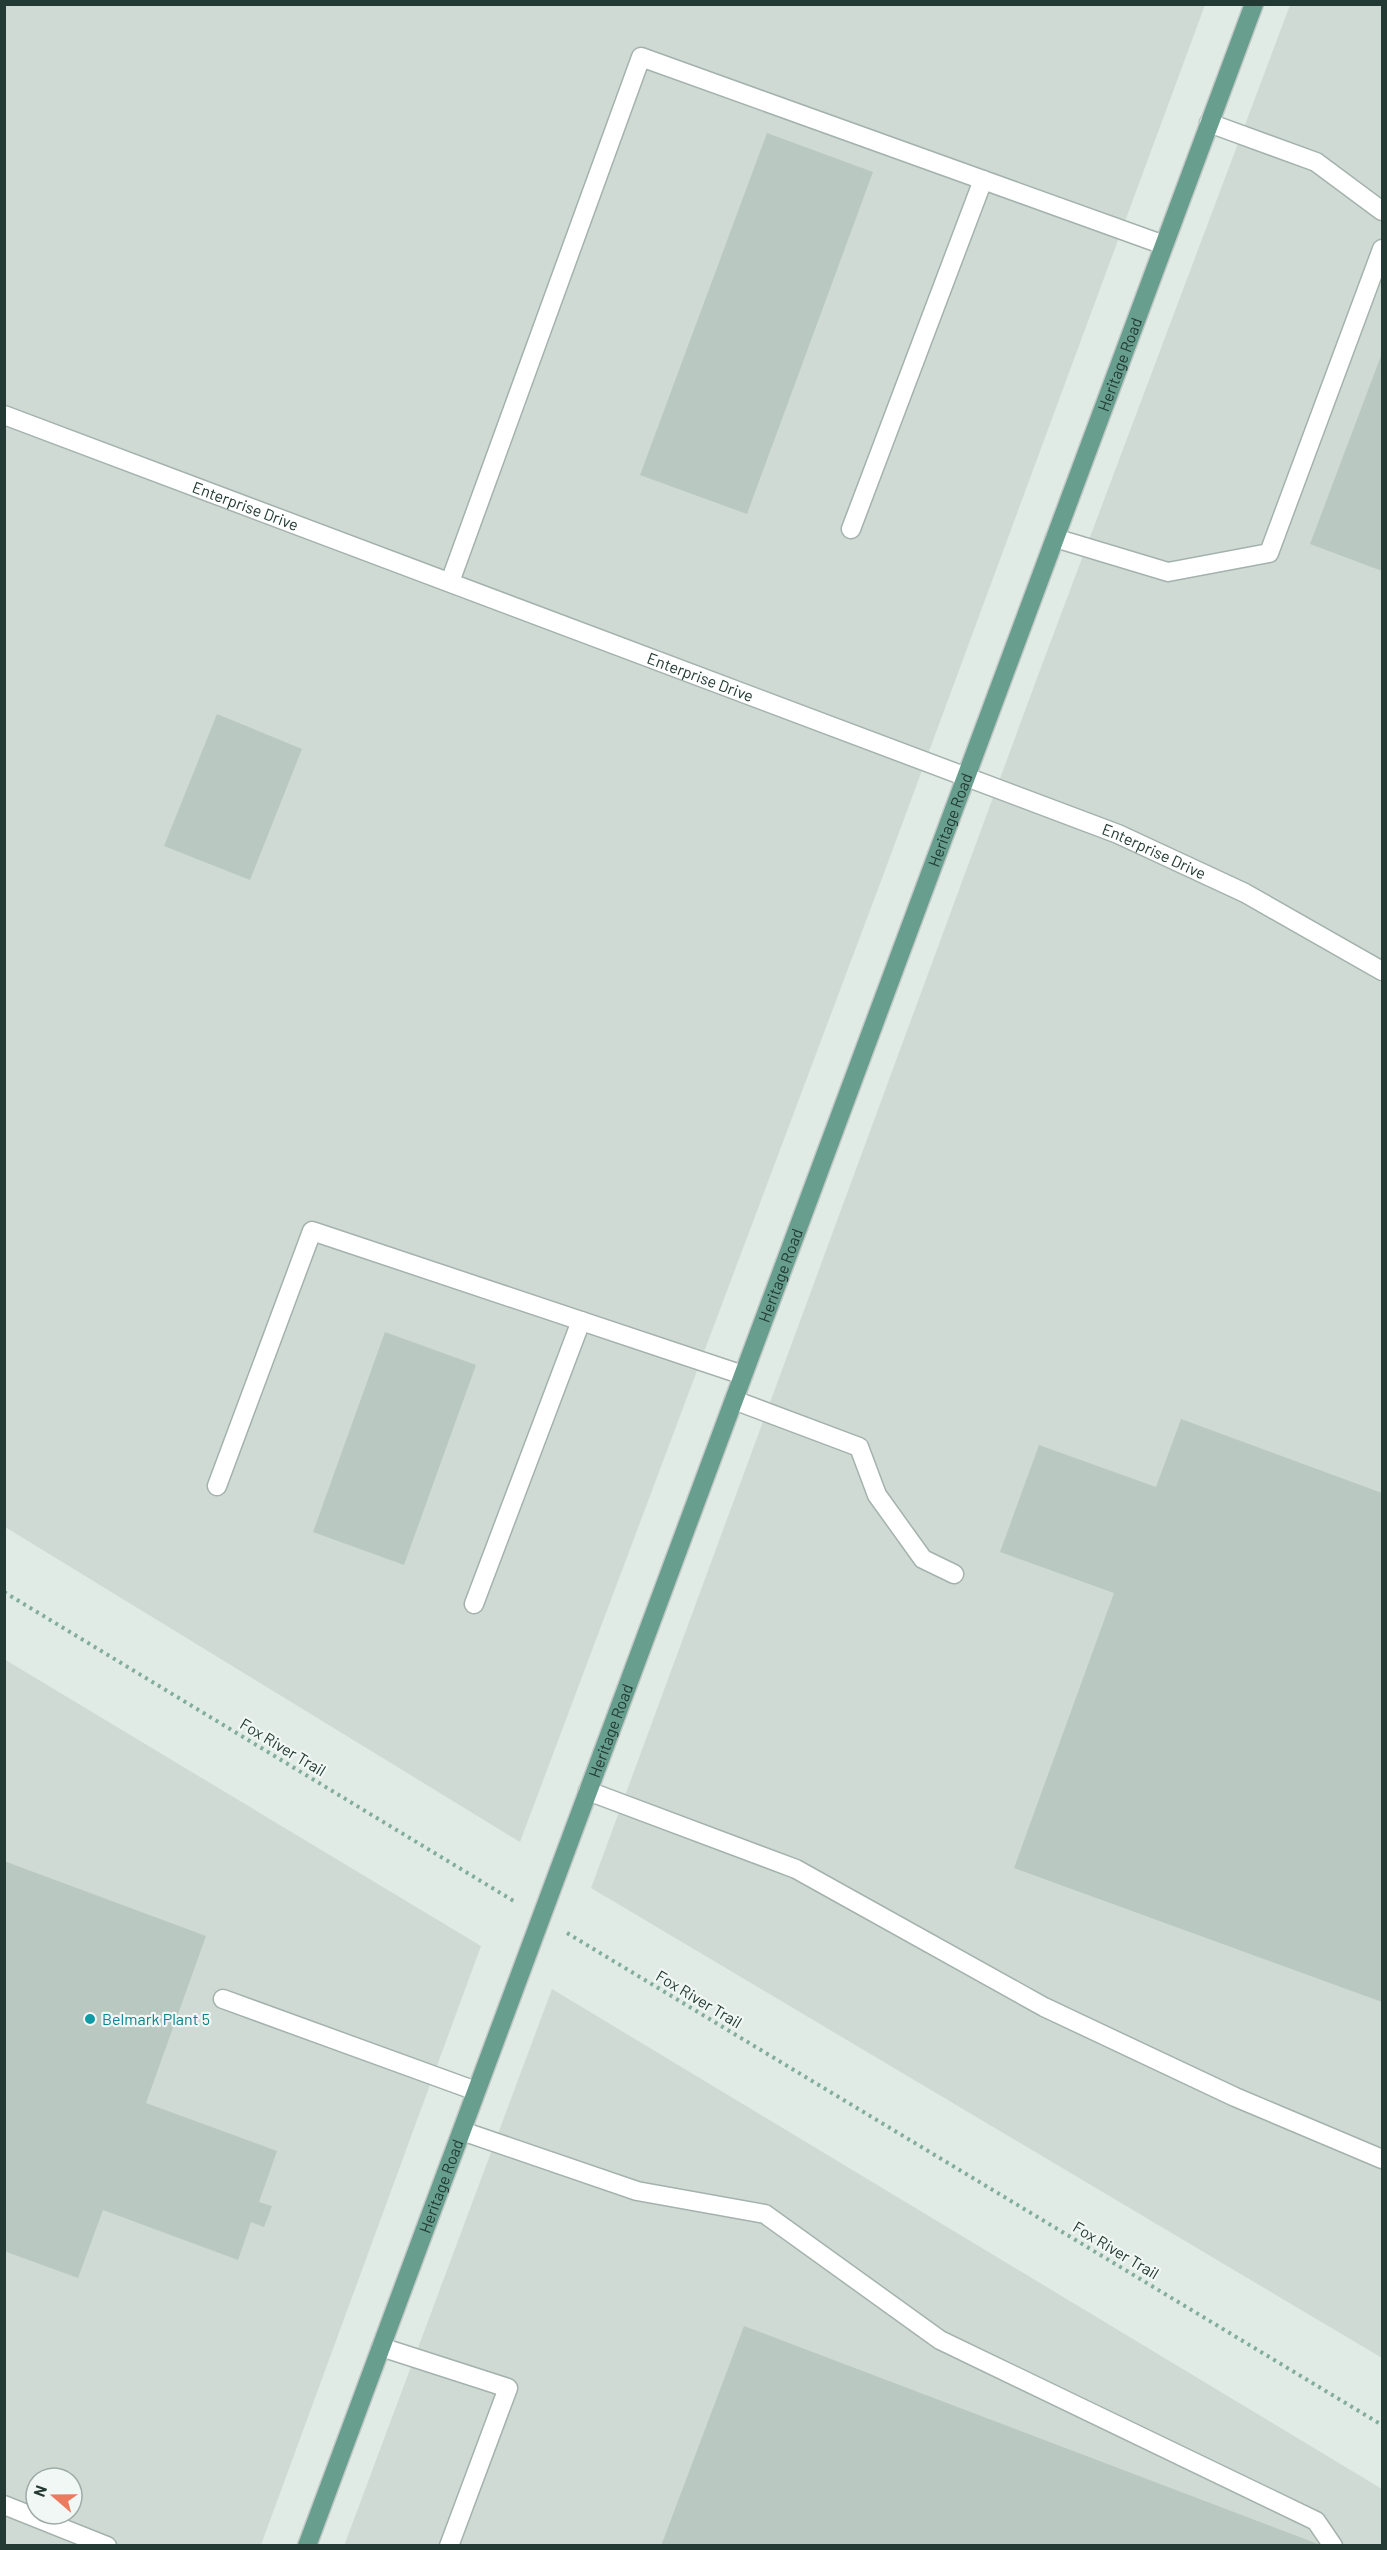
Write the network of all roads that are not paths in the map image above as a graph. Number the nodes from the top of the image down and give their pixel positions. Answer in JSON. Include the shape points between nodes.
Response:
{"nodes":[{"id":1,"x":1254,"y":4,"type":"edge"},
{"id":2,"x":1209,"y":123,"type":"junction"},
{"id":3,"x":983,"y":180,"type":"junction"},
{"id":4,"x":1383,"y":211,"type":"edge"},
{"id":5,"x":1164,"y":245,"type":"junction"},
{"id":6,"x":1383,"y":249,"type":"edge"},
{"id":7,"x":4,"y":415,"type":"edge"},
{"id":8,"x":851,"y":529,"type":"dead end"},
{"id":9,"x":1055,"y":538,"type":"junction"},
{"id":10,"x":450,"y":582,"type":"junction"},
{"id":11,"x":966,"y":775,"type":"junction"},
{"id":12,"x":1383,"y":971,"type":"edge"},
{"id":13,"x":581,"y":1321,"type":"junction"},
{"id":14,"x":743,"y":1375,"type":"junction"},
{"id":15,"x":734,"y":1400,"type":"junction"},
{"id":16,"x":217,"y":1486,"type":"dead end"},
{"id":17,"x":954,"y":1574,"type":"dead end"},
{"id":18,"x":474,"y":1604,"type":"dead end"},
{"id":19,"x":588,"y":1791,"type":"junction"},
{"id":20,"x":223,"y":1999,"type":"dead end"},
{"id":21,"x":476,"y":2091,"type":"junction"},
{"id":22,"x":462,"y":2131,"type":"junction"},
{"id":23,"x":1383,"y":2158,"type":"edge"},
{"id":24,"x":381,"y":2347,"type":"junction"},
{"id":25,"x":4,"y":2505,"type":"edge"},
{"id":26,"x":107,"y":2546,"type":"edge"},
{"id":27,"x":307,"y":2546,"type":"edge"},
{"id":28,"x":449,"y":2546,"type":"edge"},
{"id":29,"x":1333,"y":2546,"type":"edge"}],
"edges":[{"from":1,"to":2,"type":"main road","name":"Heritage Road"},
{"from":2,"to":4,"type":"street","via":[[1316,162]]},
{"from":2,"to":5,"type":"main road","name":"Heritage Road"},
{"from":3,"to":5,"type":"street"},
{"from":3,"to":8,"type":"street"},
{"from":3,"to":10,"type":"street","via":[[641,57]]},
{"from":5,"to":9,"type":"main road","name":"Heritage Road"},
{"from":6,"to":9,"type":"street","via":[[1269,553],[1168,572]]},
{"from":7,"to":10,"type":"street","name":"Enterprise Drive"},
{"from":9,"to":11,"type":"main road","name":"Heritage Road"},
{"from":10,"to":11,"type":"street","name":"Enterprise Drive"},
{"from":11,"to":12,"type":"street","name":"Enterprise Drive","via":[[1118,834],[1245,893]]},
{"from":11,"to":14,"type":"main road","name":"Heritage Road"},
{"from":13,"to":14,"type":"street"},
{"from":13,"to":16,"type":"street","via":[[312,1231]]},
{"from":13,"to":18,"type":"street"},
{"from":14,"to":15,"type":"main road","name":"Heritage Road"},
{"from":15,"to":17,"type":"street","via":[[859,1447],[877,1496],[923,1559]]},
{"from":15,"to":19,"type":"main road","name":"Heritage Road"},
{"from":19,"to":21,"type":"main road","name":"Heritage Road"},
{"from":19,"to":23,"type":"street","via":[[796,1869],[1044,2007],[1235,2097]]},
{"from":20,"to":21,"type":"street"},
{"from":21,"to":22,"type":"main road","name":"Heritage Road"},
{"from":22,"to":24,"type":"main road","name":"Heritage Road"},
{"from":22,"to":29,"type":"street","via":[[637,2192],[765,2214],[940,2340],[1316,2521]]},
{"from":24,"to":27,"type":"main road","name":"Heritage Road"},
{"from":24,"to":28,"type":"street","via":[[508,2388]]},
{"from":25,"to":26,"type":"street"}]}
